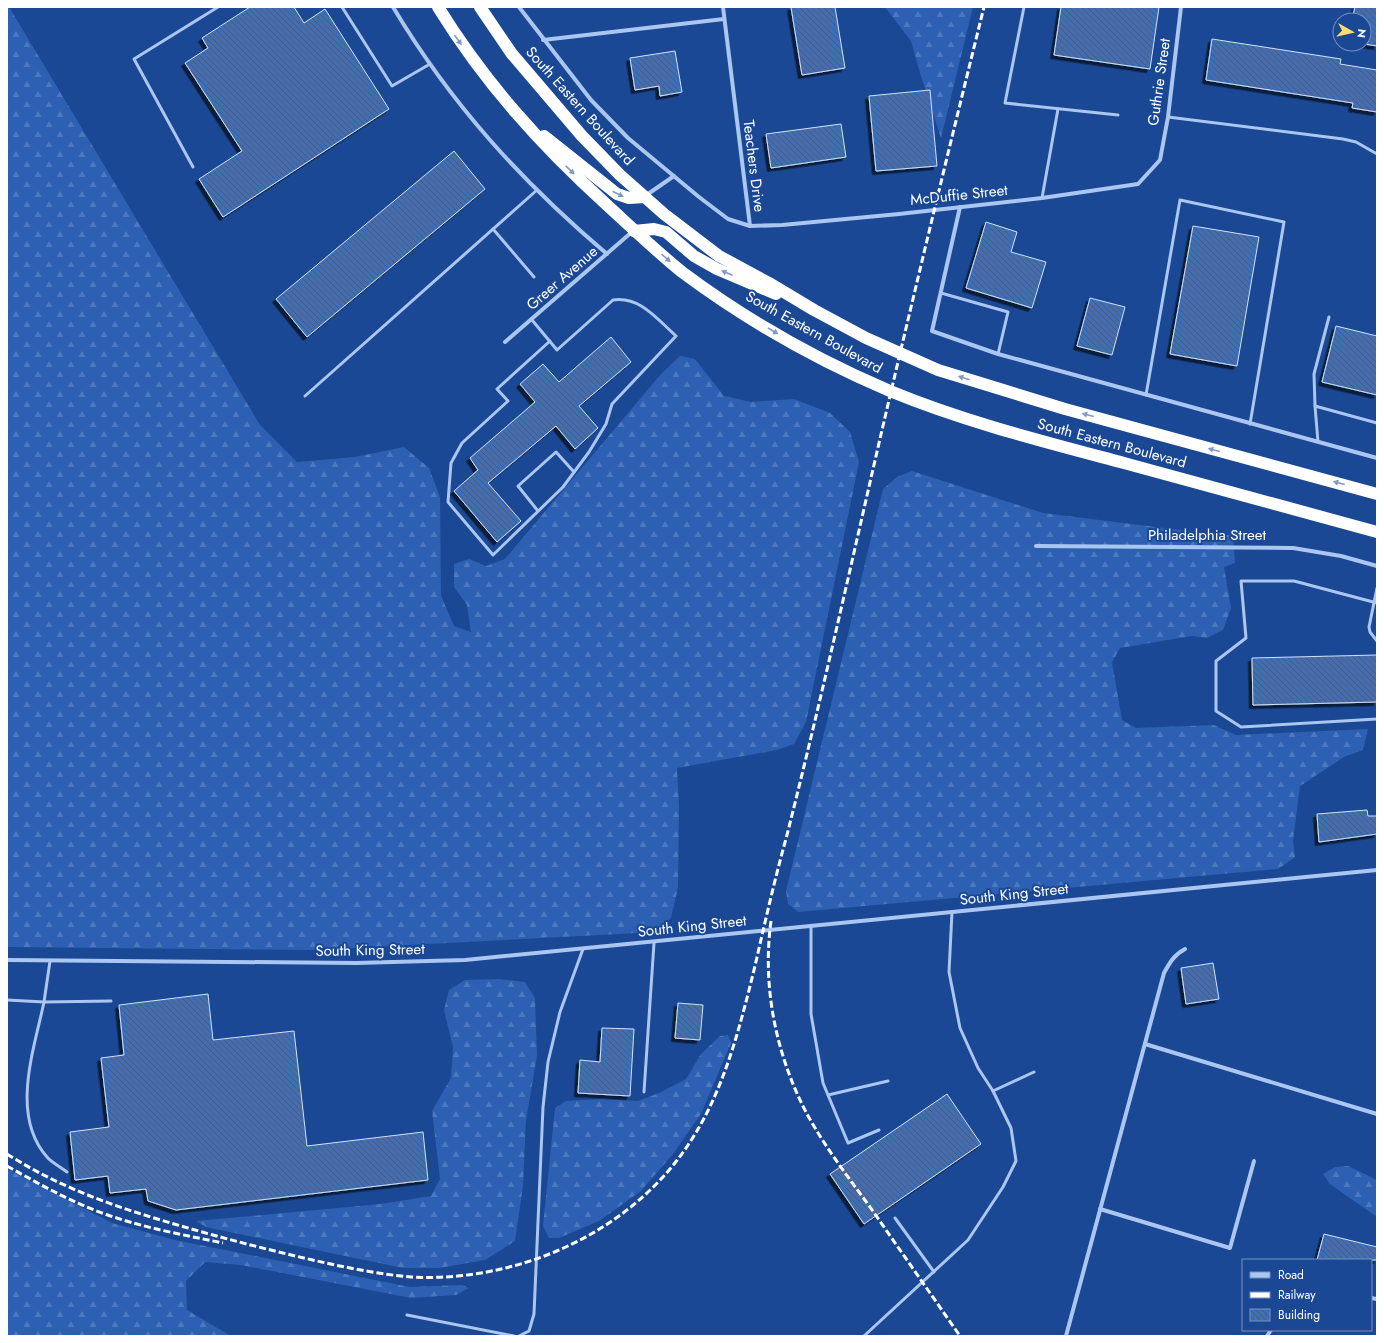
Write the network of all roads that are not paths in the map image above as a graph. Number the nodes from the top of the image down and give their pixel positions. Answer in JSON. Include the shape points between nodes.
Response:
{"nodes":[{"id":1,"x":218,"y":7,"type":"edge"},
{"id":2,"x":342,"y":7,"type":"edge"},
{"id":3,"x":393,"y":7,"type":"edge"},
{"id":4,"x":438,"y":7,"type":"edge"},
{"id":5,"x":480,"y":7,"type":"edge"},
{"id":6,"x":518,"y":7,"type":"edge"},
{"id":7,"x":723,"y":7,"type":"edge"},
{"id":8,"x":1024,"y":7,"type":"edge"},
{"id":9,"x":1181,"y":7,"type":"edge"},
{"id":10,"x":724,"y":19,"type":"junction"},
{"id":11,"x":543,"y":40,"type":"junction"},
{"id":12,"x":430,"y":64,"type":"junction"},
{"id":13,"x":511,"y":109,"type":"junction"},
{"id":14,"x":1058,"y":109,"type":"junction"},
{"id":15,"x":1118,"y":115,"type":"dead end"},
{"id":16,"x":1168,"y":117,"type":"junction"},
{"id":17,"x":1377,"y":154,"type":"edge"},
{"id":18,"x":1160,"y":160,"type":"joint"},
{"id":19,"x":193,"y":167,"type":"dead end"},
{"id":20,"x":674,"y":176,"type":"junction"},
{"id":21,"x":537,"y":190,"type":"junction"},
{"id":22,"x":645,"y":197,"type":"junction"},
{"id":23,"x":1042,"y":198,"type":"junction"},
{"id":24,"x":960,"y":207,"type":"junction"},
{"id":25,"x":750,"y":226,"type":"junction"},
{"id":26,"x":493,"y":229,"type":"junction"},
{"id":27,"x":634,"y":230,"type":"junction"},
{"id":28,"x":607,"y":254,"type":"junction"},
{"id":29,"x":534,"y":277,"type":"dead end"},
{"id":30,"x":941,"y":293,"type":"junction"},
{"id":31,"x":814,"y":310,"type":"junction"},
{"id":32,"x":1329,"y":317,"type":"dead end"},
{"id":33,"x":532,"y":320,"type":"junction"},
{"id":34,"x":550,"y":341,"type":"junction"},
{"id":35,"x":505,"y":342,"type":"dead end"},
{"id":36,"x":998,"y":354,"type":"junction"},
{"id":37,"x":1146,"y":395,"type":"junction"},
{"id":38,"x":305,"y":396,"type":"dead end"},
{"id":39,"x":1315,"y":406,"type":"junction"},
{"id":40,"x":1377,"y":423,"type":"edge"},
{"id":41,"x":1250,"y":424,"type":"junction"},
{"id":42,"x":1318,"y":442,"type":"junction"},
{"id":43,"x":1377,"y":458,"type":"edge"},
{"id":44,"x":574,"y":472,"type":"junction"},
{"id":45,"x":1377,"y":494,"type":"edge"},
{"id":46,"x":538,"y":512,"type":"junction"},
{"id":47,"x":1307,"y":513,"type":"junction"},
{"id":48,"x":1377,"y":523,"type":"edge"},
{"id":49,"x":1377,"y":532,"type":"edge"},
{"id":50,"x":1036,"y":546,"type":"dead end"},
{"id":51,"x":1377,"y":566,"type":"edge"},
{"id":52,"x":1377,"y":588,"type":"edge"},
{"id":53,"x":1375,"y":602,"type":"edge"},
{"id":54,"x":1377,"y":641,"type":"edge"},
{"id":55,"x":1377,"y":719,"type":"edge"},
{"id":56,"x":1377,"y":870,"type":"edge"},
{"id":57,"x":952,"y":912,"type":"junction"},
{"id":58,"x":811,"y":926,"type":"junction"},
{"id":59,"x":654,"y":943,"type":"junction"},
{"id":60,"x":583,"y":948,"type":"junction"},
{"id":61,"x":1186,"y":949,"type":"dead end"},
{"id":62,"x":7,"y":960,"type":"edge"},
{"id":63,"x":50,"y":962,"type":"junction"},
{"id":64,"x":7,"y":1000,"type":"edge"},
{"id":65,"x":111,"y":1001,"type":"dead end"},
{"id":66,"x":44,"y":1002,"type":"junction"},
{"id":67,"x":1145,"y":1044,"type":"junction"},
{"id":68,"x":1034,"y":1072,"type":"dead end"},
{"id":69,"x":888,"y":1081,"type":"dead end"},
{"id":70,"x":644,"y":1092,"type":"dead end"},
{"id":71,"x":993,"y":1092,"type":"junction"},
{"id":72,"x":828,"y":1095,"type":"junction"},
{"id":73,"x":1377,"y":1114,"type":"edge"},
{"id":74,"x":879,"y":1130,"type":"dead end"},
{"id":75,"x":1254,"y":1161,"type":"dead end"},
{"id":76,"x":67,"y":1172,"type":"dead end"},
{"id":77,"x":1100,"y":1209,"type":"junction"},
{"id":78,"x":895,"y":1218,"type":"dead end"},
{"id":79,"x":934,"y":1272,"type":"junction"},
{"id":80,"x":407,"y":1315,"type":"dead end"},
{"id":81,"x":514,"y":1336,"type":"edge"},
{"id":82,"x":519,"y":1336,"type":"edge"},
{"id":83,"x":864,"y":1336,"type":"edge"},
{"id":84,"x":1066,"y":1336,"type":"edge"}],
"edges":[{"from":1,"to":19,"type":"lane","via":[[134,59]]},
{"from":2,"to":12,"type":"lane","via":[[392,86]]},
{"from":3,"to":12,"type":"street"},
{"from":4,"to":13,"type":"highway","name":"South Eastern Boulevard","one_way":true,"via":[[482,74]]},
{"from":5,"to":22,"type":"highway","name":"South Eastern Boulevard","via":[[512,54],[582,136]]},
{"from":6,"to":11,"type":"street","name":"South Eastern Boulevard"},
{"from":7,"to":10,"type":"street","name":"Teachers Drive"},
{"from":8,"to":14,"type":"lane","via":[[1005,103]]},
{"from":9,"to":16,"type":"street","name":"Guthrie Street"},
{"from":10,"to":11,"type":"street"},
{"from":10,"to":25,"type":"street","name":"Teachers Drive"},
{"from":11,"to":20,"type":"street","name":"South Eastern Boulevard","via":[[591,100],[628,138]]},
{"from":12,"to":21,"type":"street","via":[[472,122]]},
{"from":13,"to":22,"type":"highway","one_way":true,"via":[[617,194],[629,198]]},
{"from":13,"to":27,"type":"highway","name":"South Eastern Boulevard","one_way":true,"via":[[550,151]]},
{"from":14,"to":15,"type":"lane"},
{"from":14,"to":23,"type":"lane"},
{"from":16,"to":17,"type":"lane","via":[[1342,139],[1356,142]]},
{"from":16,"to":18,"type":"street","name":"Guthrie Street"},
{"from":18,"to":23,"type":"street","name":"McDuffie Street","via":[[1138,184]]},
{"from":20,"to":22,"type":"street"},
{"from":20,"to":25,"type":"street","name":"Teachers Drive","via":[[728,218]]},
{"from":21,"to":26,"type":"lane"},
{"from":21,"to":28,"type":"street"},
{"from":22,"to":31,"type":"highway","name":"South Eastern Boulevard","via":[[719,256]]},
{"from":23,"to":24,"type":"street","name":"McDuffie Street"},
{"from":24,"to":25,"type":"street","name":"McDuffie Street","via":[[782,226]]},
{"from":24,"to":30,"type":"street"},
{"from":26,"to":29,"type":"lane"},
{"from":26,"to":38,"type":"lane"},
{"from":27,"to":28,"type":"street","name":"Greer Avenue"},
{"from":31,"to":27,"type":"highway","one_way":true,"via":[[717,269],[694,256],[666,232],[654,229]]},
{"from":27,"to":47,"type":"highway","name":"South Eastern Boulevard","one_way":true,"via":[[681,271],[743,312],[840,368],[891,391],[952,414],[1015,433]]},
{"from":28,"to":33,"type":"street","name":"Greer Avenue"},
{"from":30,"to":36,"type":"street","via":[[932,331]]},
{"from":30,"to":36,"type":"lane","via":[[1008,312]]},
{"from":45,"to":31,"type":"highway","name":"South Eastern Boulevard","one_way":true,"via":[[1065,409],[938,370],[866,338]]},
{"from":32,"to":39,"type":"lane","via":[[1314,374]]},
{"from":33,"to":34,"type":"lane"},
{"from":33,"to":35,"type":"street","name":"Greer Avenue"},
{"from":34,"to":44,"type":"lane","via":[[557,350],[613,300],[624,298],[640,303],[676,336],[612,404],[606,424]]},
{"from":34,"to":46,"type":"lane","via":[[497,389],[508,401],[462,444],[451,463],[448,502],[493,555]]},
{"from":36,"to":37,"type":"street"},
{"from":37,"to":41,"type":"street"},
{"from":37,"to":41,"type":"lane","via":[[1180,200],[1284,222]]},
{"from":39,"to":40,"type":"lane"},
{"from":39,"to":42,"type":"lane"},
{"from":41,"to":42,"type":"street"},
{"from":42,"to":43,"type":"street"},
{"from":44,"to":46,"type":"lane"},
{"from":44,"to":46,"type":"lane","via":[[556,452],[518,486]]},
{"from":47,"to":48,"type":"highway"},
{"from":47,"to":49,"type":"highway","name":"South Eastern Boulevard"},
{"from":50,"to":51,"type":"street","name":"Philadelphia Street","via":[[1293,548],[1341,556]]},
{"from":52,"to":53,"type":"lane"},
{"from":53,"to":54,"type":"lane","via":[[1370,632]]},
{"from":53,"to":55,"type":"lane","via":[[1294,581],[1241,581],[1246,638],[1216,661],[1216,711],[1241,727]]},
{"from":56,"to":57,"type":"street","name":"South King Street"},
{"from":57,"to":58,"type":"street","name":"South King Street"},
{"from":57,"to":71,"type":"lane","via":[[949,972],[960,1028],[978,1068]]},
{"from":58,"to":59,"type":"street","name":"South King Street"},
{"from":58,"to":72,"type":"lane","via":[[811,1014],[822,1083]]},
{"from":59,"to":60,"type":"street","name":"South King Street"},
{"from":59,"to":70,"type":"lane"},
{"from":60,"to":63,"type":"street","name":"South King Street","via":[[465,960],[389,963]]},
{"from":60,"to":82,"type":"lane","via":[[560,1012],[548,1062],[543,1107],[534,1314],[529,1331]]},
{"from":61,"to":67,"type":"street","via":[[1177,953],[1164,973]]},
{"from":62,"to":63,"type":"street","name":"South King Street"},
{"from":63,"to":66,"type":"lane"},
{"from":64,"to":66,"type":"lane"},
{"from":65,"to":66,"type":"lane"},
{"from":66,"to":76,"type":"lane","via":[[27,1087],[28,1113],[35,1140],[48,1158]]},
{"from":67,"to":73,"type":"street"},
{"from":67,"to":77,"type":"street"},
{"from":68,"to":71,"type":"lane"},
{"from":69,"to":72,"type":"lane"},
{"from":71,"to":79,"type":"lane","via":[[1011,1128],[1016,1161],[1003,1187],[968,1240]]},
{"from":72,"to":74,"type":"lane","via":[[848,1143]]},
{"from":75,"to":77,"type":"street","via":[[1230,1248]]},
{"from":77,"to":84,"type":"street"},
{"from":78,"to":79,"type":"lane"},
{"from":79,"to":83,"type":"lane"},
{"from":80,"to":81,"type":"lane"}]}
